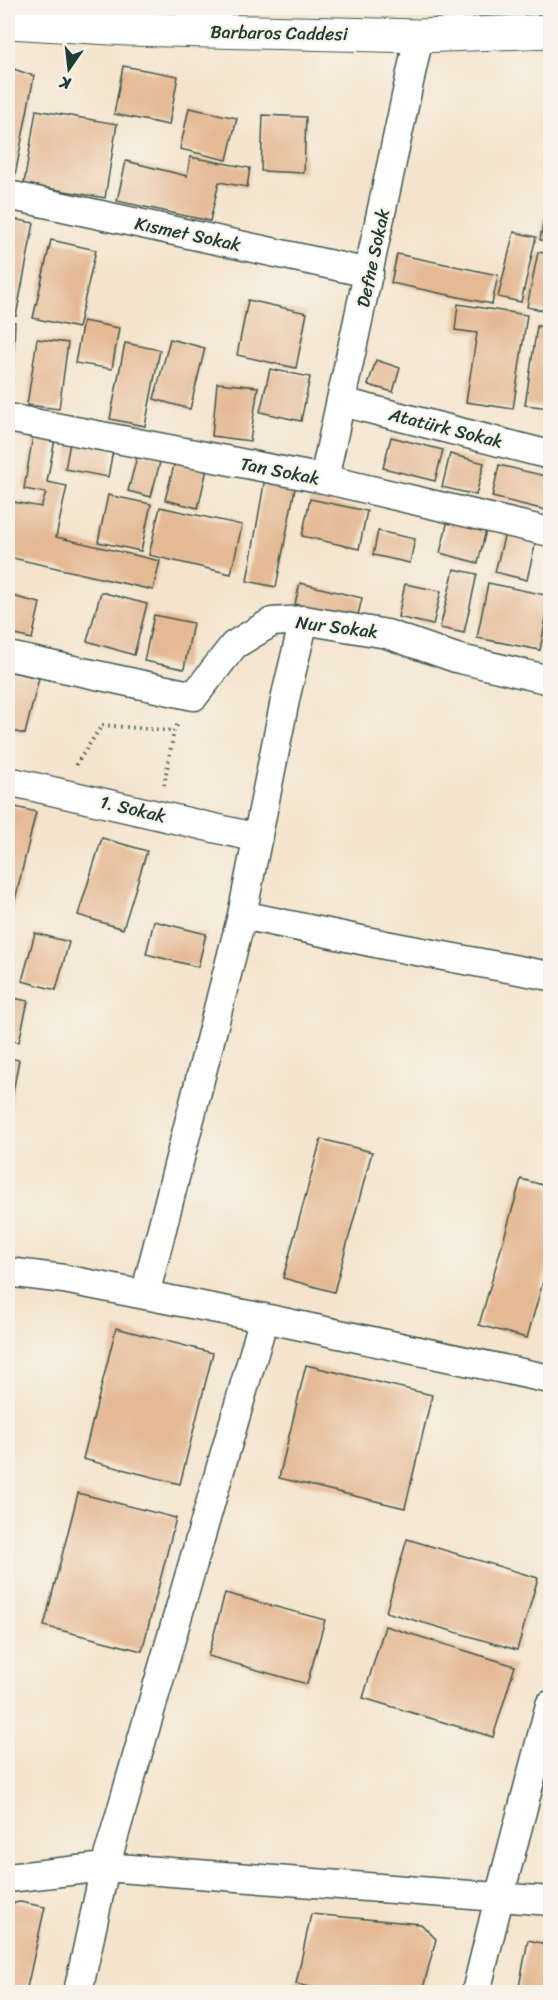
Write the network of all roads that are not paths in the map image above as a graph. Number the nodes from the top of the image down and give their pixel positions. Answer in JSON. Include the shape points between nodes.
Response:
{"nodes":[{"id":1,"x":8,"y":22,"type":"edge"},
{"id":2,"x":550,"y":31,"type":"edge"},
{"id":3,"x":419,"y":36,"type":"junction"},
{"id":4,"x":8,"y":195,"type":"edge"},
{"id":5,"x":369,"y":273,"type":"junction"},
{"id":6,"x":342,"y":402,"type":"junction"},
{"id":7,"x":8,"y":418,"type":"edge"},
{"id":8,"x":550,"y":455,"type":"edge"},
{"id":9,"x":324,"y":479,"type":"junction"},
{"id":10,"x":550,"y":532,"type":"edge"},
{"id":11,"x":304,"y":620,"type":"junction"},
{"id":12,"x":8,"y":656,"type":"edge"},
{"id":13,"x":550,"y":680,"type":"edge"},
{"id":14,"x":8,"y":781,"type":"edge"},
{"id":15,"x":258,"y":838,"type":"junction"},
{"id":16,"x":242,"y":915,"type":"junction"},
{"id":17,"x":550,"y":976,"type":"edge"},
{"id":18,"x":8,"y":1272,"type":"edge"},
{"id":19,"x":145,"y":1295,"type":"junction"},
{"id":20,"x":264,"y":1318,"type":"junction"},
{"id":21,"x":550,"y":1378,"type":"edge"},
{"id":22,"x":550,"y":1705,"type":"edge"},
{"id":23,"x":105,"y":1867,"type":"junction"},
{"id":24,"x":8,"y":1878,"type":"edge"},
{"id":25,"x":499,"y":1898,"type":"junction"},
{"id":26,"x":550,"y":1901,"type":"edge"},
{"id":27,"x":78,"y":1992,"type":"edge"},
{"id":28,"x":476,"y":1992,"type":"edge"}],
"edges":[{"from":1,"to":3,"type":"street","name":"Barbaros Caddesi"},
{"from":2,"to":3,"type":"street","name":"Barbaros Caddesi"},
{"from":3,"to":5,"type":"street","name":"Defne Sokak"},
{"from":4,"to":5,"type":"street","name":"Kısmet Sokak"},
{"from":5,"to":6,"type":"street","name":"Defne Sokak"},
{"from":6,"to":8,"type":"street","name":"Atatürk Sokak"},
{"from":6,"to":9,"type":"street","name":"Defne Sokak"},
{"from":7,"to":9,"type":"street","name":"Tan Sokak"},
{"from":9,"to":10,"type":"street","name":"Tan Sokak"},
{"from":11,"to":12,"type":"street","name":"Nur Sokak","via":[[272,622],[234,645],[194,696]]},
{"from":11,"to":13,"type":"street","name":"Nur Sokak","via":[[387,634],[456,658]]},
{"from":11,"to":15,"type":"street"},
{"from":14,"to":15,"type":"street","name":"1. Sokak"},
{"from":15,"to":16,"type":"street"},
{"from":16,"to":17,"type":"street"},
{"from":16,"to":19,"type":"street"},
{"from":18,"to":19,"type":"street"},
{"from":19,"to":20,"type":"street"},
{"from":20,"to":21,"type":"street"},
{"from":20,"to":23,"type":"street"},
{"from":22,"to":25,"type":"street"},
{"from":23,"to":24,"type":"street"},
{"from":23,"to":25,"type":"street"},
{"from":23,"to":27,"type":"street"},
{"from":25,"to":26,"type":"street"},
{"from":25,"to":28,"type":"street"}]}
